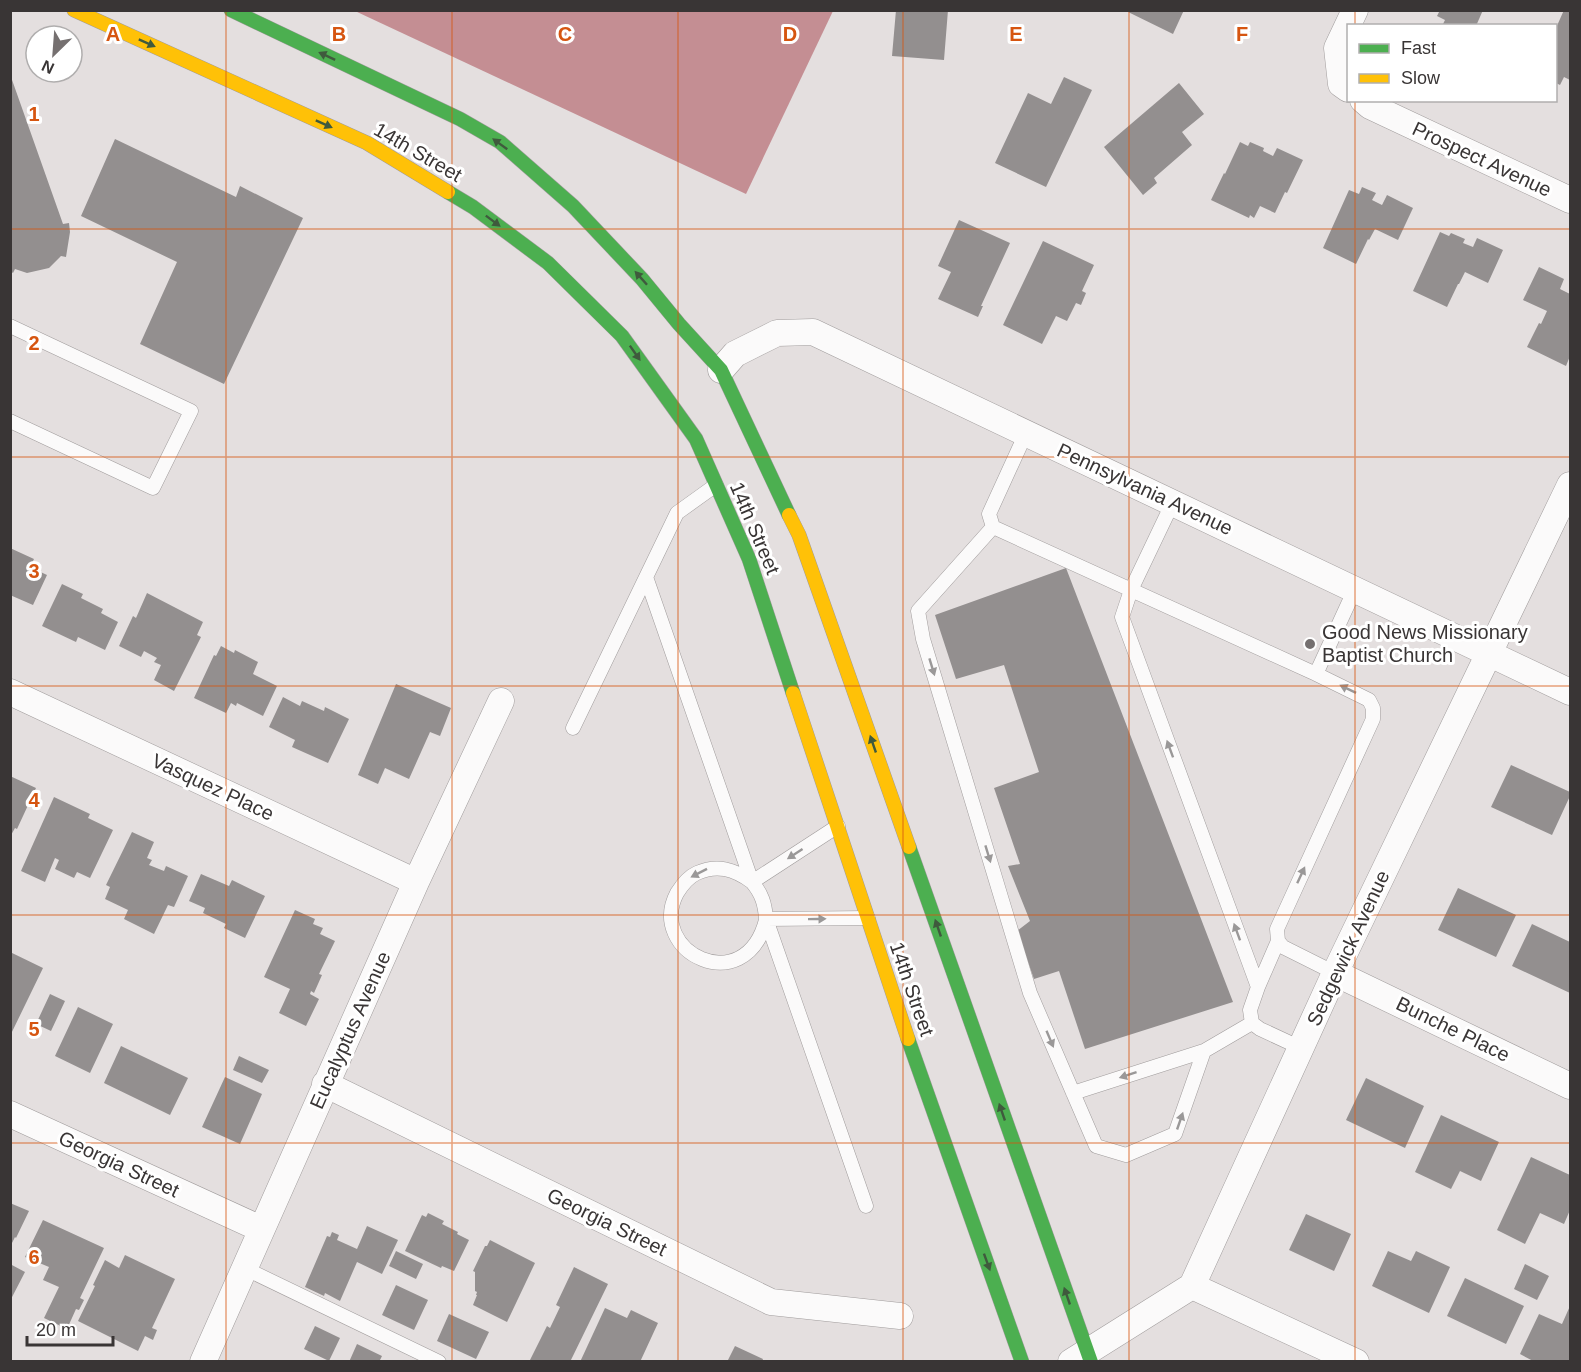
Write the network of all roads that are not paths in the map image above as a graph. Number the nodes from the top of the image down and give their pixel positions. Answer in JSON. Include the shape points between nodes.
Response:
{"nodes":[{"id":1,"x":74,"y":10,"type":"edge"},
{"id":2,"x":231,"y":10,"type":"edge"},
{"id":3,"x":1354,"y":10,"type":"edge"},
{"id":4,"x":1348,"y":24,"type":"edge"},
{"id":5,"x":1347,"y":26,"type":"edge"},
{"id":6,"x":1347,"y":88,"type":"edge"},
{"id":7,"x":1365,"y":102,"type":"edge"},
{"id":8,"x":1570,"y":200,"type":"edge"},
{"id":9,"x":10,"y":326,"type":"edge"},
{"id":10,"x":721,"y":370,"type":"junction"},
{"id":11,"x":10,"y":421,"type":"edge"},
{"id":12,"x":1026,"y":433,"type":"junction"},
{"id":13,"x":716,"y":485,"type":"junction"},
{"id":14,"x":1570,"y":485,"type":"edge"},
{"id":15,"x":1173,"y":502,"type":"junction"},
{"id":16,"x":993,"y":527,"type":"junction"},
{"id":17,"x":646,"y":577,"type":"junction"},
{"id":18,"x":1355,"y":589,"type":"junction"},
{"id":19,"x":1131,"y":591,"type":"junction"},
{"id":20,"x":1489,"y":653,"type":"junction"},
{"id":21,"x":1316,"y":674,"type":"junction"},
{"id":22,"x":10,"y":692,"type":"edge"},
{"id":23,"x":1570,"y":692,"type":"edge"},
{"id":24,"x":501,"y":701,"type":"dead end"},
{"id":25,"x":573,"y":728,"type":"dead end"},
{"id":26,"x":838,"y":826,"type":"junction"},
{"id":27,"x":416,"y":882,"type":"junction"},
{"id":28,"x":752,"y":882,"type":"junction"},
{"id":29,"x":868,"y":918,"type":"junction"},
{"id":30,"x":766,"y":920,"type":"junction"},
{"id":31,"x":1278,"y":935,"type":"junction"},
{"id":32,"x":1335,"y":973,"type":"junction"},
{"id":33,"x":1258,"y":987,"type":"junction"},
{"id":34,"x":1252,"y":1023,"type":"junction"},
{"id":35,"x":1300,"y":1047,"type":"junction"},
{"id":36,"x":1204,"y":1051,"type":"junction"},
{"id":37,"x":326,"y":1083,"type":"junction"},
{"id":38,"x":1570,"y":1086,"type":"edge"},
{"id":39,"x":1073,"y":1093,"type":"junction"},
{"id":40,"x":10,"y":1114,"type":"edge"},
{"id":41,"x":866,"y":1206,"type":"dead end"},
{"id":42,"x":261,"y":1229,"type":"junction"},
{"id":43,"x":244,"y":1268,"type":"junction"},
{"id":44,"x":1192,"y":1286,"type":"junction"},
{"id":45,"x":900,"y":1317,"type":"dead end"},
{"id":46,"x":1083,"y":1358,"type":"edge"},
{"id":47,"x":202,"y":1362,"type":"edge"},
{"id":48,"x":439,"y":1362,"type":"edge"},
{"id":49,"x":1023,"y":1362,"type":"edge"},
{"id":50,"x":1356,"y":1362,"type":"edge"}],
"edges":[{"from":1,"to":13,"type":"main road","name":"14th Street","one_way":true,"via":[[367,143],[483,214],[548,262],[622,336],[696,439]]},
{"from":10,"to":2,"type":"main road","name":"14th Street","one_way":true,"via":[[573,206],[500,142],[460,119]]},
{"from":3,"to":4,"type":"street"},
{"from":5,"to":6,"type":"street","via":[[1337,48],[1341,84]]},
{"from":7,"to":8,"type":"street","name":"Prospect Avenue"},
{"from":9,"to":11,"type":"lane","via":[[191,411],[153,488]]},
{"from":10,"to":12,"type":"street","name":"Pennsylvania Avenue","via":[[735,354],[777,333],[813,332]]},
{"from":46,"to":10,"type":"main road","name":"14th Street","one_way":true,"via":[[799,535]]},
{"from":12,"to":15,"type":"street","name":"Pennsylvania Avenue"},
{"from":12,"to":16,"type":"lane","via":[[989,514]]},
{"from":13,"to":17,"type":"lane","via":[[676,513]]},
{"from":13,"to":26,"type":"main road","name":"14th Street","via":[[749,559]]},
{"from":14,"to":20,"type":"street","name":"Sedgewick Avenue"},
{"from":15,"to":18,"type":"street","name":"Pennsylvania Avenue"},
{"from":15,"to":19,"type":"lane"},
{"from":16,"to":19,"type":"lane"},
{"from":16,"to":39,"type":"lane","one_way":true,"via":[[918,610],[923,639],[1030,993]]},
{"from":17,"to":25,"type":"lane"},
{"from":17,"to":28,"type":"lane"},
{"from":18,"to":20,"type":"street","name":"Pennsylvania Avenue"},
{"from":18,"to":21,"type":"lane"},
{"from":19,"to":21,"type":"lane"},
{"from":33,"to":19,"type":"lane","one_way":true,"via":[[1122,617]]},
{"from":20,"to":23,"type":"street","name":"Pennsylvania Avenue"},
{"from":20,"to":32,"type":"street","name":"Sedgewick Avenue"},
{"from":31,"to":21,"type":"lane","one_way":true,"via":[[1372,719],[1369,699]]},
{"from":22,"to":27,"type":"street","name":"Vasquez Place"},
{"from":24,"to":27,"type":"street","name":"Eucalyptus Avenue"},
{"from":26,"to":28,"type":"lane","one_way":true},
{"from":26,"to":29,"type":"main road","name":"14th Street"},
{"from":27,"to":37,"type":"street","name":"Eucalyptus Avenue"},
{"from":28,"to":30,"type":"lane","via":[[761,893]]},
{"from":28,"to":30,"type":"lane","one_way":true,"via":[[739,872],[724,868],[693,875],[674,900],[674,931],[694,956],[709,962],[725,962],[740,958],[753,948]]},
{"from":30,"to":29,"type":"lane","one_way":true},
{"from":29,"to":49,"type":"main road","name":"14th Street","one_way":true},
{"from":30,"to":41,"type":"lane"},
{"from":31,"to":32,"type":"lane","via":[[1283,947]]},
{"from":31,"to":33,"type":"lane"},
{"from":32,"to":35,"type":"street","name":"Sedgewick Avenue"},
{"from":32,"to":38,"type":"street","name":"Bunche Place"},
{"from":33,"to":34,"type":"lane","via":[[1250,1010]]},
{"from":34,"to":35,"type":"lane"},
{"from":34,"to":36,"type":"lane"},
{"from":35,"to":44,"type":"street","name":"Sedgewick Avenue"},
{"from":36,"to":39,"type":"lane","one_way":true},
{"from":39,"to":36,"type":"lane","one_way":true,"via":[[1096,1146],[1126,1155],[1175,1134]]},
{"from":37,"to":42,"type":"street","name":"Eucalyptus Avenue"},
{"from":37,"to":45,"type":"street","name":"Georgia Street","via":[[771,1302]]},
{"from":40,"to":42,"type":"street","name":"Georgia Street"},
{"from":42,"to":43,"type":"street","name":"Eucalyptus Avenue"},
{"from":43,"to":47,"type":"street","name":"Eucalyptus Avenue"},
{"from":43,"to":48,"type":"lane"},
{"from":44,"to":46,"type":"street"},
{"from":44,"to":50,"type":"street"}]}
